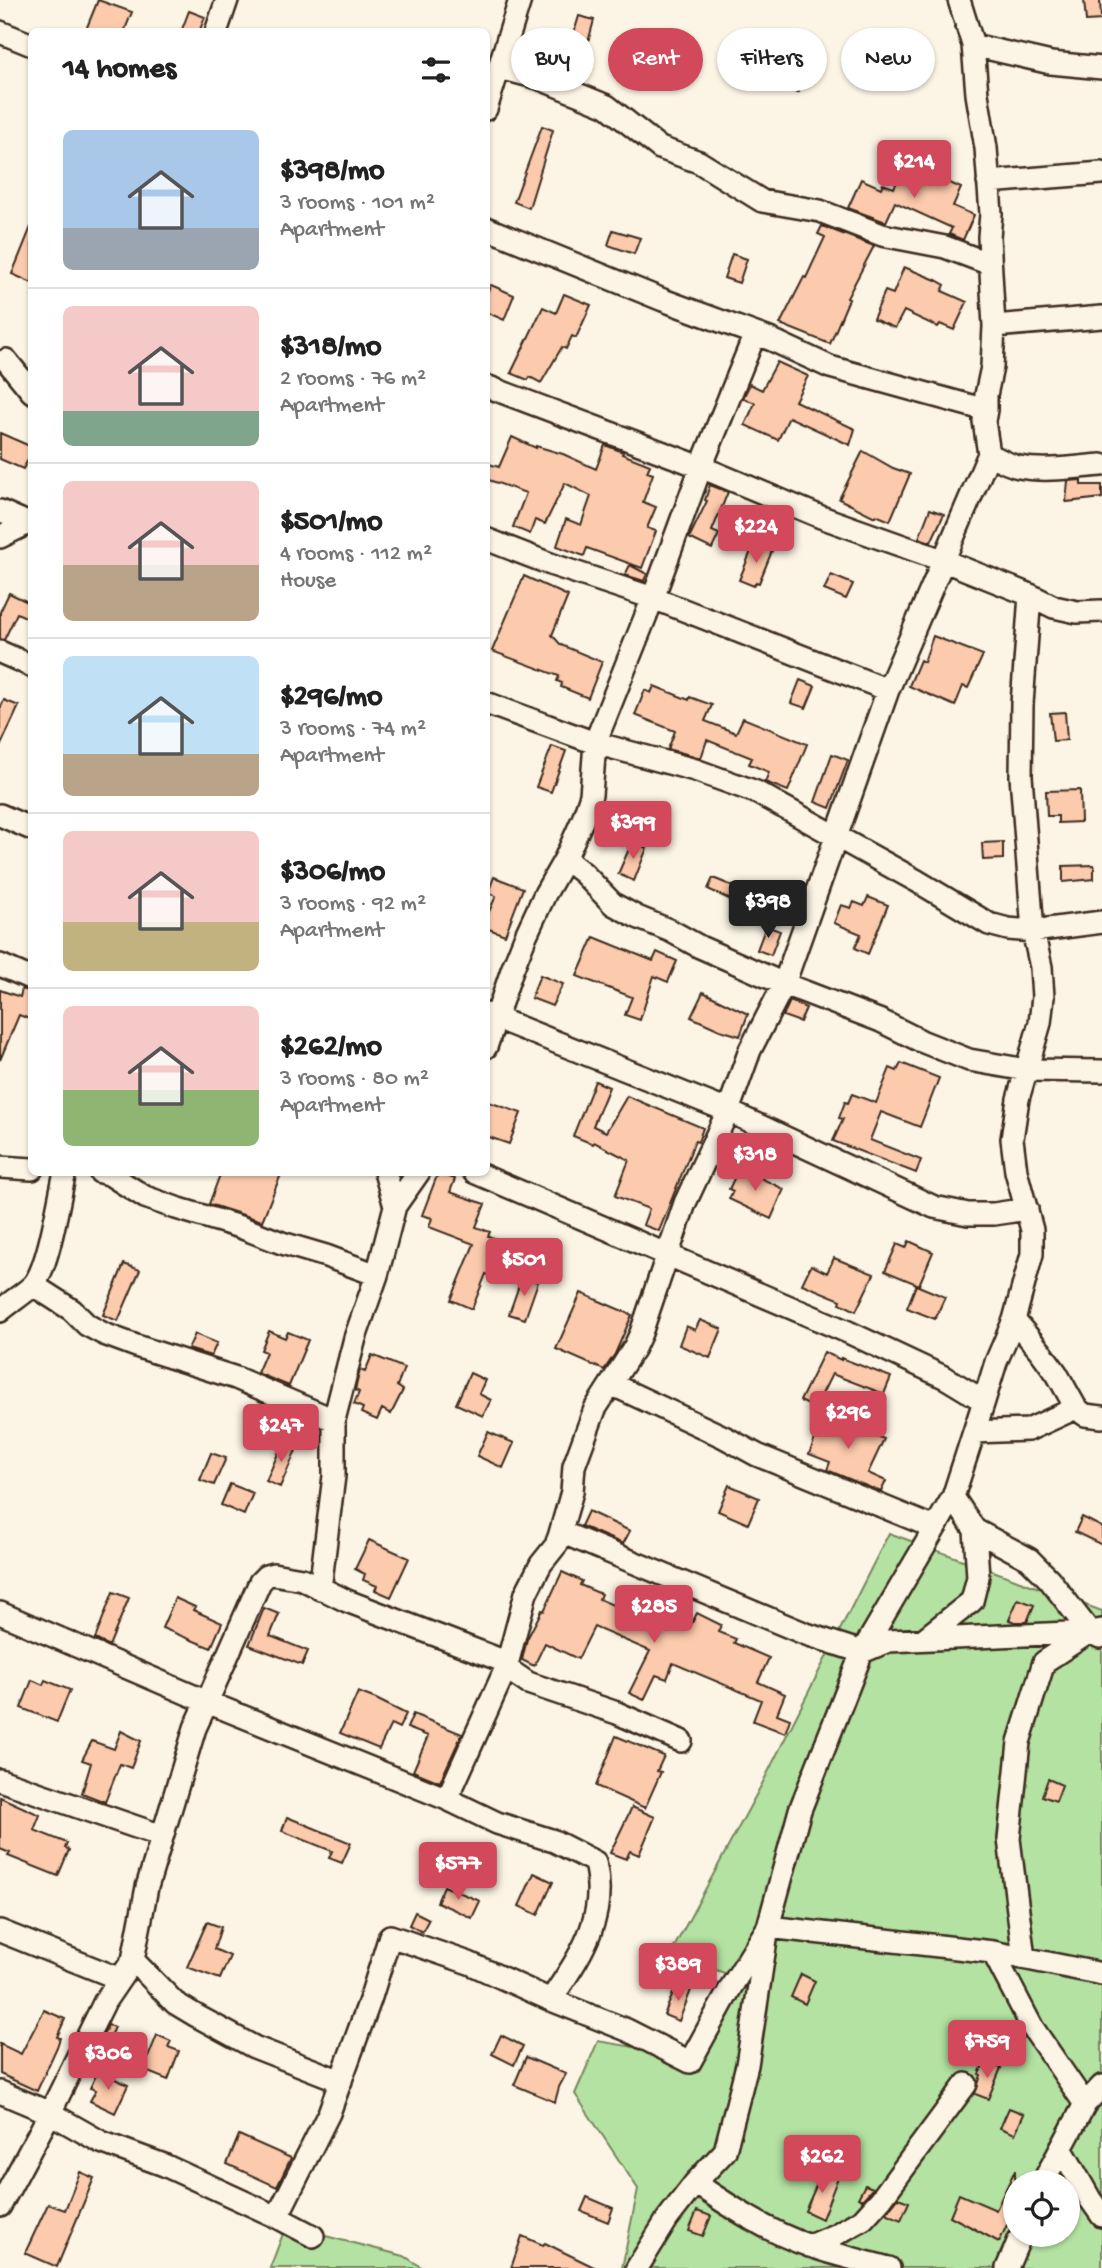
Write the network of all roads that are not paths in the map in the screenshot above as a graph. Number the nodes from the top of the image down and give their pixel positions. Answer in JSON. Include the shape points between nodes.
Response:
{"nodes":[{"id":1,"x":228,"y":0,"type":"edge"},
{"id":2,"x":520,"y":0,"type":"edge"},
{"id":3,"x":959,"y":0,"type":"edge"},
{"id":4,"x":218,"y":28,"type":"edge"},
{"id":5,"x":0,"y":32,"type":"edge"},
{"id":6,"x":28,"y":44,"type":"edge"},
{"id":7,"x":973,"y":45,"type":"junction"},
{"id":8,"x":500,"y":68,"type":"junction"},
{"id":9,"x":1102,"y":68,"type":"edge"},
{"id":10,"x":490,"y":97,"type":"edge"},
{"id":11,"x":1102,"y":173,"type":"edge"},
{"id":12,"x":988,"y":182,"type":"junction"},
{"id":13,"x":490,"y":230,"type":"edge"},
{"id":14,"x":990,"y":264,"type":"junction"},
{"id":15,"x":1102,"y":317,"type":"edge"},
{"id":16,"x":994,"y":326,"type":"junction"},
{"id":17,"x":755,"y":334,"type":"junction"},
{"id":18,"x":3,"y":359,"type":"edge"},
{"id":19,"x":28,"y":362,"type":"edge"},
{"id":20,"x":28,"y":387,"type":"edge"},
{"id":21,"x":490,"y":388,"type":"edge"},
{"id":22,"x":985,"y":410,"type":"junction"},
{"id":23,"x":989,"y":454,"type":"junction"},
{"id":24,"x":1102,"y":465,"type":"edge"},
{"id":25,"x":701,"y":467,"type":"junction"},
{"id":26,"x":0,"y":511,"type":"edge"},
{"id":27,"x":28,"y":523,"type":"edge"},
{"id":28,"x":28,"y":525,"type":"edge"},
{"id":29,"x":0,"y":537,"type":"edge"},
{"id":30,"x":490,"y":541,"type":"edge"},
{"id":31,"x":942,"y":560,"type":"junction"},
{"id":32,"x":1030,"y":595,"type":"junction"},
{"id":33,"x":653,"y":598,"type":"junction"},
{"id":34,"x":1102,"y":611,"type":"edge"},
{"id":35,"x":0,"y":652,"type":"edge"},
{"id":36,"x":28,"y":664,"type":"edge"},
{"id":37,"x":888,"y":690,"type":"junction"},
{"id":38,"x":490,"y":704,"type":"edge"},
{"id":39,"x":595,"y":743,"type":"junction"},
{"id":40,"x":0,"y":815,"type":"edge"},
{"id":41,"x":28,"y":827,"type":"edge"},
{"id":42,"x":837,"y":838,"type":"junction"},
{"id":43,"x":565,"y":859,"type":"junction"},
{"id":44,"x":1102,"y":922,"type":"edge"},
{"id":45,"x":1033,"y":931,"type":"junction"},
{"id":46,"x":0,"y":965,"type":"edge"},
{"id":47,"x":28,"y":977,"type":"edge"},
{"id":48,"x":785,"y":984,"type":"junction"},
{"id":49,"x":491,"y":1016,"type":"edge"},
{"id":50,"x":1026,"y":1070,"type":"junction"},
{"id":51,"x":1102,"y":1071,"type":"edge"},
{"id":52,"x":728,"y":1111,"type":"junction"},
{"id":53,"x":0,"y":1167,"type":"edge"},
{"id":54,"x":28,"y":1169,"type":"edge"},
{"id":55,"x":64,"y":1176,"type":"edge"},
{"id":56,"x":112,"y":1176,"type":"edge"},
{"id":57,"x":386,"y":1176,"type":"edge"},
{"id":58,"x":416,"y":1176,"type":"edge"},
{"id":59,"x":483,"y":1176,"type":"edge"},
{"id":60,"x":396,"y":1206,"type":"junction"},
{"id":61,"x":1027,"y":1209,"type":"junction"},
{"id":62,"x":668,"y":1255,"type":"junction"},
{"id":63,"x":377,"y":1275,"type":"junction"},
{"id":64,"x":33,"y":1285,"type":"junction"},
{"id":65,"x":0,"y":1311,"type":"edge"},
{"id":66,"x":1014,"y":1320,"type":"junction"},
{"id":67,"x":611,"y":1384,"type":"junction"},
{"id":68,"x":984,"y":1401,"type":"junction"},
{"id":69,"x":1076,"y":1408,"type":"junction"},
{"id":70,"x":1102,"y":1417,"type":"edge"},
{"id":71,"x":334,"y":1420,"type":"junction"},
{"id":72,"x":974,"y":1432,"type":"junction"},
{"id":73,"x":953,"y":1497,"type":"junction"},
{"id":74,"x":935,"y":1528,"type":"junction"},
{"id":75,"x":975,"y":1530,"type":"junction"},
{"id":76,"x":561,"y":1532,"type":"junction"},
{"id":77,"x":320,"y":1589,"type":"junction"},
{"id":78,"x":0,"y":1612,"type":"edge"},
{"id":79,"x":1098,"y":1633,"type":"edge"},
{"id":80,"x":924,"y":1639,"type":"junction"},
{"id":81,"x":862,"y":1652,"type":"junction"},
{"id":82,"x":506,"y":1665,"type":"junction"},
{"id":83,"x":208,"y":1702,"type":"junction"},
{"id":84,"x":681,"y":1741,"type":"dead end"},
{"id":85,"x":0,"y":1780,"type":"edge"},
{"id":86,"x":447,"y":1799,"type":"junction"},
{"id":87,"x":162,"y":1836,"type":"junction"},
{"id":88,"x":768,"y":1927,"type":"junction"},
{"id":89,"x":0,"y":1931,"type":"edge"},
{"id":90,"x":993,"y":1952,"type":"junction"},
{"id":91,"x":1024,"y":1958,"type":"junction"},
{"id":92,"x":133,"y":1960,"type":"junction"},
{"id":93,"x":1102,"y":1975,"type":"edge"},
{"id":94,"x":120,"y":1979,"type":"junction"},
{"id":95,"x":551,"y":2000,"type":"junction"},
{"id":96,"x":341,"y":2081,"type":"junction"},
{"id":97,"x":966,"y":2084,"type":"dead end"},
{"id":98,"x":1102,"y":2086,"type":"edge"},
{"id":99,"x":0,"y":2092,"type":"edge"},
{"id":100,"x":1085,"y":2104,"type":"junction"},
{"id":101,"x":50,"y":2113,"type":"junction"},
{"id":102,"x":1061,"y":2148,"type":"junction"},
{"id":103,"x":1049,"y":2170,"type":"edge"},
{"id":104,"x":695,"y":2183,"type":"junction"},
{"id":105,"x":0,"y":2206,"type":"edge"},
{"id":106,"x":1102,"y":2216,"type":"edge"},
{"id":107,"x":276,"y":2217,"type":"junction"},
{"id":108,"x":313,"y":2236,"type":"dead end"},
{"id":109,"x":809,"y":2246,"type":"junction"},
{"id":110,"x":1016,"y":2247,"type":"edge"},
{"id":111,"x":637,"y":2268,"type":"edge"},
{"id":112,"x":889,"y":2268,"type":"edge"},
{"id":113,"x":1007,"y":2268,"type":"edge"}],
"edges":[{"from":1,"to":4,"type":"street"},
{"from":2,"to":8,"type":"street"},
{"from":3,"to":7,"type":"street"},
{"from":5,"to":6,"type":"street"},
{"from":7,"to":9,"type":"street","via":[[1051,63]]},
{"from":7,"to":12,"type":"street"},
{"from":8,"to":10,"type":"street"},
{"from":8,"to":14,"type":"street","via":[[607,106],[660,148],[699,162],[762,201],[820,211],[882,235],[945,247]]},
{"from":11,"to":12,"type":"street"},
{"from":12,"to":14,"type":"street"},
{"from":13,"to":17,"type":"street"},
{"from":14,"to":16,"type":"street"},
{"from":15,"to":16,"type":"street"},
{"from":16,"to":22,"type":"street"},
{"from":17,"to":22,"type":"street","via":[[830,367]]},
{"from":17,"to":25,"type":"street"},
{"from":18,"to":19,"type":"street"},
{"from":18,"to":20,"type":"street"},
{"from":21,"to":25,"type":"street"},
{"from":22,"to":23,"type":"street"},
{"from":23,"to":24,"type":"street","via":[[1019,467]]},
{"from":23,"to":31,"type":"street"},
{"from":25,"to":31,"type":"street"},
{"from":25,"to":33,"type":"street"},
{"from":26,"to":27,"type":"street"},
{"from":28,"to":29,"type":"street"},
{"from":30,"to":33,"type":"street"},
{"from":31,"to":32,"type":"street"},
{"from":31,"to":37,"type":"street"},
{"from":32,"to":34,"type":"street","via":[[1063,610]]},
{"from":32,"to":45,"type":"street","via":[[1021,776]]},
{"from":33,"to":37,"type":"street"},
{"from":33,"to":39,"type":"street"},
{"from":35,"to":36,"type":"street"},
{"from":37,"to":42,"type":"street"},
{"from":38,"to":39,"type":"street"},
{"from":39,"to":42,"type":"street","via":[[756,792]]},
{"from":39,"to":43,"type":"street","via":[[591,795]]},
{"from":40,"to":41,"type":"street"},
{"from":42,"to":45,"type":"street","via":[[989,924]]},
{"from":42,"to":48,"type":"street"},
{"from":43,"to":48,"type":"street","via":[[613,904]]},
{"from":43,"to":49,"type":"street"},
{"from":44,"to":45,"type":"street"},
{"from":45,"to":50,"type":"street","via":[[1043,996]]},
{"from":46,"to":47,"type":"street"},
{"from":48,"to":50,"type":"street","via":[[969,1060]]},
{"from":48,"to":52,"type":"street","via":[[750,1050]]},
{"from":49,"to":52,"type":"street"},
{"from":50,"to":51,"type":"street"},
{"from":50,"to":61,"type":"street","via":[[1012,1139]]},
{"from":52,"to":61,"type":"street","via":[[934,1207],[968,1214]]},
{"from":52,"to":62,"type":"street","via":[[685,1203]]},
{"from":53,"to":54,"type":"street"},
{"from":55,"to":64,"type":"street","via":[[51,1238]]},
{"from":56,"to":63,"type":"street","via":[[145,1197]]},
{"from":57,"to":60,"type":"street"},
{"from":58,"to":60,"type":"street"},
{"from":59,"to":62,"type":"street"},
{"from":60,"to":63,"type":"street"},
{"from":61,"to":66,"type":"street","via":[[1032,1254]]},
{"from":62,"to":67,"type":"street","via":[[642,1333]]},
{"from":62,"to":68,"type":"street","via":[[848,1332]]},
{"from":63,"to":71,"type":"street"},
{"from":64,"to":65,"type":"street"},
{"from":64,"to":71,"type":"street","via":[[104,1334],[236,1378]]},
{"from":66,"to":68,"type":"street"},
{"from":66,"to":69,"type":"street","via":[[1041,1352]]},
{"from":67,"to":74,"type":"street","via":[[757,1455]]},
{"from":67,"to":76,"type":"street","via":[[582,1440]]},
{"from":68,"to":72,"type":"street"},
{"from":69,"to":70,"type":"street","via":[[1085,1415]]},
{"from":69,"to":72,"type":"street","via":[[1028,1430]]},
{"from":71,"to":77,"type":"street","via":[[334,1476]]},
{"from":72,"to":73,"type":"street"},
{"from":73,"to":74,"type":"street"},
{"from":73,"to":75,"type":"street"},
{"from":74,"to":81,"type":"street"},
{"from":75,"to":79,"type":"street","via":[[1029,1559]]},
{"from":75,"to":80,"type":"street","via":[[978,1577],[972,1601]]},
{"from":76,"to":81,"type":"street","via":[[806,1634]]},
{"from":76,"to":82,"type":"street"},
{"from":77,"to":82,"type":"street"},
{"from":77,"to":83,"type":"street","via":[[302,1578],[273,1574],[260,1582]]},
{"from":78,"to":83,"type":"street"},
{"from":79,"to":80,"type":"street"},
{"from":79,"to":91,"type":"street","via":[[1044,1662],[1019,1742],[1009,1839]]},
{"from":80,"to":81,"type":"street","via":[[888,1641]]},
{"from":81,"to":88,"type":"street","via":[[800,1810]]},
{"from":82,"to":84,"type":"street","via":[[528,1683]]},
{"from":82,"to":86,"type":"street"},
{"from":83,"to":86,"type":"street"},
{"from":83,"to":87,"type":"street","via":[[195,1728]]},
{"from":85,"to":87,"type":"street"},
{"from":86,"to":95,"type":"street","via":[[554,1841],[595,1863],[599,1903],[594,1926]]},
{"from":87,"to":92,"type":"street","via":[[146,1887]]},
{"from":88,"to":90,"type":"street"},
{"from":88,"to":95,"type":"street","via":[[690,2062],[627,2030]]},
{"from":88,"to":104,"type":"street","via":[[747,2064],[725,2151]]},
{"from":89,"to":94,"type":"street"},
{"from":90,"to":91,"type":"street"},
{"from":90,"to":100,"type":"street","via":[[1032,2027]]},
{"from":91,"to":93,"type":"street"},
{"from":92,"to":94,"type":"street"},
{"from":92,"to":96,"type":"street","via":[[175,2003],[195,2015],[254,2047]]},
{"from":94,"to":101,"type":"street"},
{"from":95,"to":96,"type":"street","via":[[469,1963],[390,1937]]},
{"from":96,"to":107,"type":"street"},
{"from":97,"to":109,"type":"street","via":[[863,2219]]},
{"from":98,"to":100,"type":"street"},
{"from":99,"to":101,"type":"street"},
{"from":100,"to":102,"type":"street"},
{"from":101,"to":105,"type":"street"},
{"from":101,"to":107,"type":"street","via":[[101,2141]]},
{"from":102,"to":103,"type":"street"},
{"from":102,"to":106,"type":"street"},
{"from":104,"to":109,"type":"street","via":[[752,2219]]},
{"from":104,"to":111,"type":"street"},
{"from":107,"to":108,"type":"street"},
{"from":109,"to":112,"type":"street"},
{"from":110,"to":113,"type":"street"}]}
